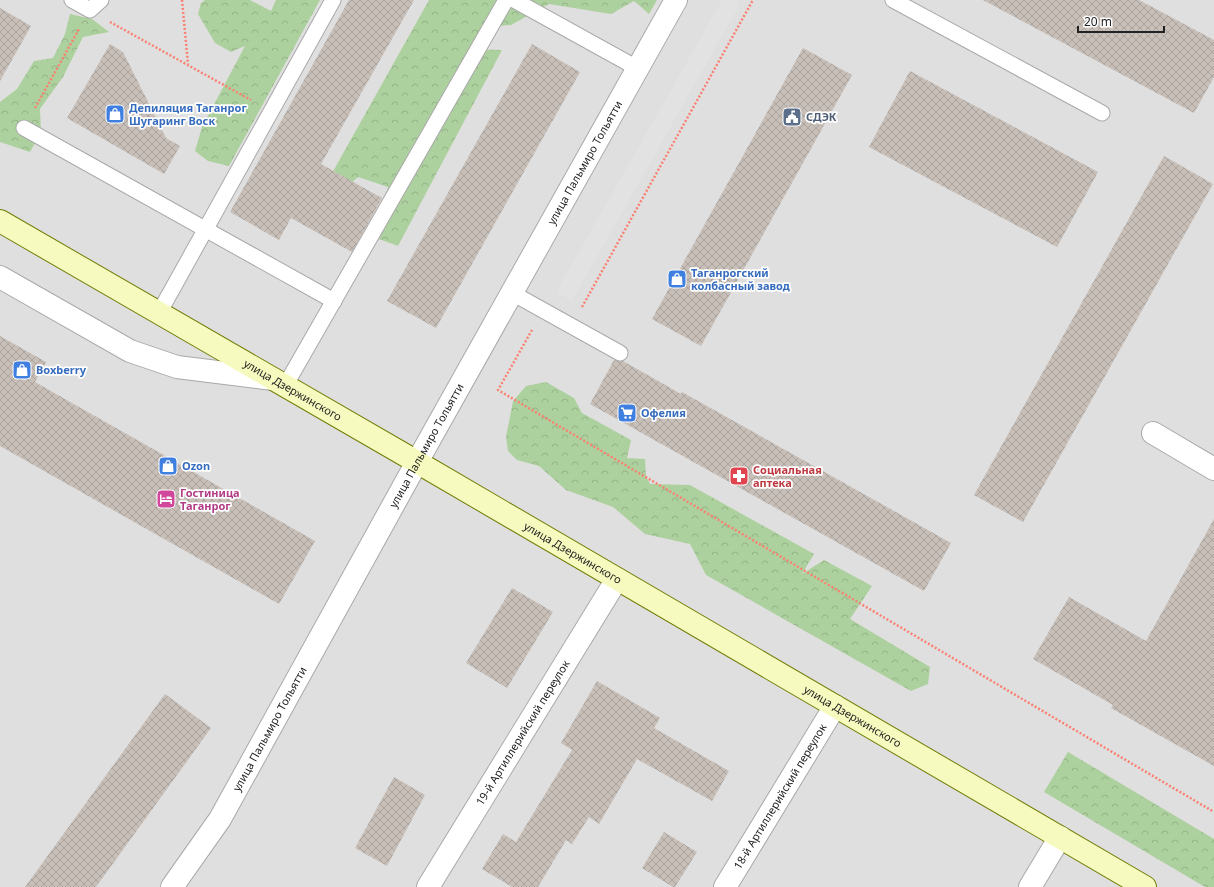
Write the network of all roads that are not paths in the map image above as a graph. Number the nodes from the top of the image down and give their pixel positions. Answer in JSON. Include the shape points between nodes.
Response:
{"nodes":[{"id":1,"x":72,"y":0,"type":"edge"},
{"id":2,"x":101,"y":0,"type":"edge"},
{"id":3,"x":334,"y":0,"type":"edge"},
{"id":4,"x":506,"y":0,"type":"edge"},
{"id":5,"x":514,"y":0,"type":"edge"},
{"id":6,"x":676,"y":0,"type":"edge"},
{"id":7,"x":893,"y":0,"type":"edge"},
{"id":8,"x":637,"y":68,"type":"junction"},
{"id":9,"x":1102,"y":113,"type":"dead end"},
{"id":10,"x":24,"y":128,"type":"road end"},
{"id":11,"x":0,"y":221,"type":"edge"},
{"id":12,"x":206,"y":229,"type":"junction"},
{"id":13,"x":0,"y":277,"type":"edge"},
{"id":14,"x":512,"y":293,"type":"junction"},
{"id":15,"x":334,"y":301,"type":"junction"},
{"id":16,"x":159,"y":313,"type":"junction"},
{"id":17,"x":620,"y":353,"type":"dead end"},
{"id":18,"x":279,"y":382,"type":"junction"},
{"id":19,"x":1153,"y":433,"type":"dead end"},
{"id":20,"x":417,"y":462,"type":"junction"},
{"id":21,"x":1214,"y":469,"type":"edge"},
{"id":22,"x":617,"y":579,"type":"junction"},
{"id":23,"x":835,"y":706,"type":"junction"},
{"id":24,"x":1060,"y":837,"type":"junction"},
{"id":25,"x":172,"y":887,"type":"edge"},
{"id":26,"x":428,"y":887,"type":"edge"},
{"id":27,"x":725,"y":887,"type":"edge"},
{"id":28,"x":1030,"y":887,"type":"edge"},
{"id":29,"x":1145,"y":887,"type":"edge"}],
"edges":[{"from":1,"to":2,"type":"lane","via":[[90,10]]},
{"from":3,"to":12,"type":"lane"},
{"from":4,"to":15,"type":"lane"},
{"from":5,"to":8,"type":"lane"},
{"from":6,"to":8,"type":"street","name":"улица Пальмиро Тольятти"},
{"from":7,"to":9,"type":"lane"},
{"from":8,"to":14,"type":"street","name":"улица Пальмиро Тольятти"},
{"from":10,"to":12,"type":"lane"},
{"from":11,"to":16,"type":"main road","name":"улица Дзержинского"},
{"from":12,"to":15,"type":"lane"},
{"from":12,"to":16,"type":"lane"},
{"from":13,"to":18,"type":"street","via":[[130,351],[177,367]]},
{"from":14,"to":17,"type":"lane"},
{"from":14,"to":20,"type":"street","name":"улица Пальмиро Тольятти"},
{"from":15,"to":18,"type":"lane"},
{"from":16,"to":18,"type":"main road","name":"улица Дзержинского"},
{"from":18,"to":20,"type":"main road","name":"улица Дзержинского"},
{"from":19,"to":21,"type":"street"},
{"from":20,"to":22,"type":"main road","name":"улица Дзержинского"},
{"from":20,"to":25,"type":"street","name":"улица Пальмиро Тольятти","via":[[220,819]]},
{"from":22,"to":23,"type":"main road","name":"улица Дзержинского"},
{"from":22,"to":26,"type":"street","name":"19-й Артиллерийский переулок"},
{"from":23,"to":24,"type":"main road","name":"улица Дзержинского"},
{"from":23,"to":27,"type":"street","name":"18-й Артиллерийский переулок"},
{"from":24,"to":28,"type":"street"},
{"from":24,"to":29,"type":"main road","name":"улица Дзержинского"}]}
